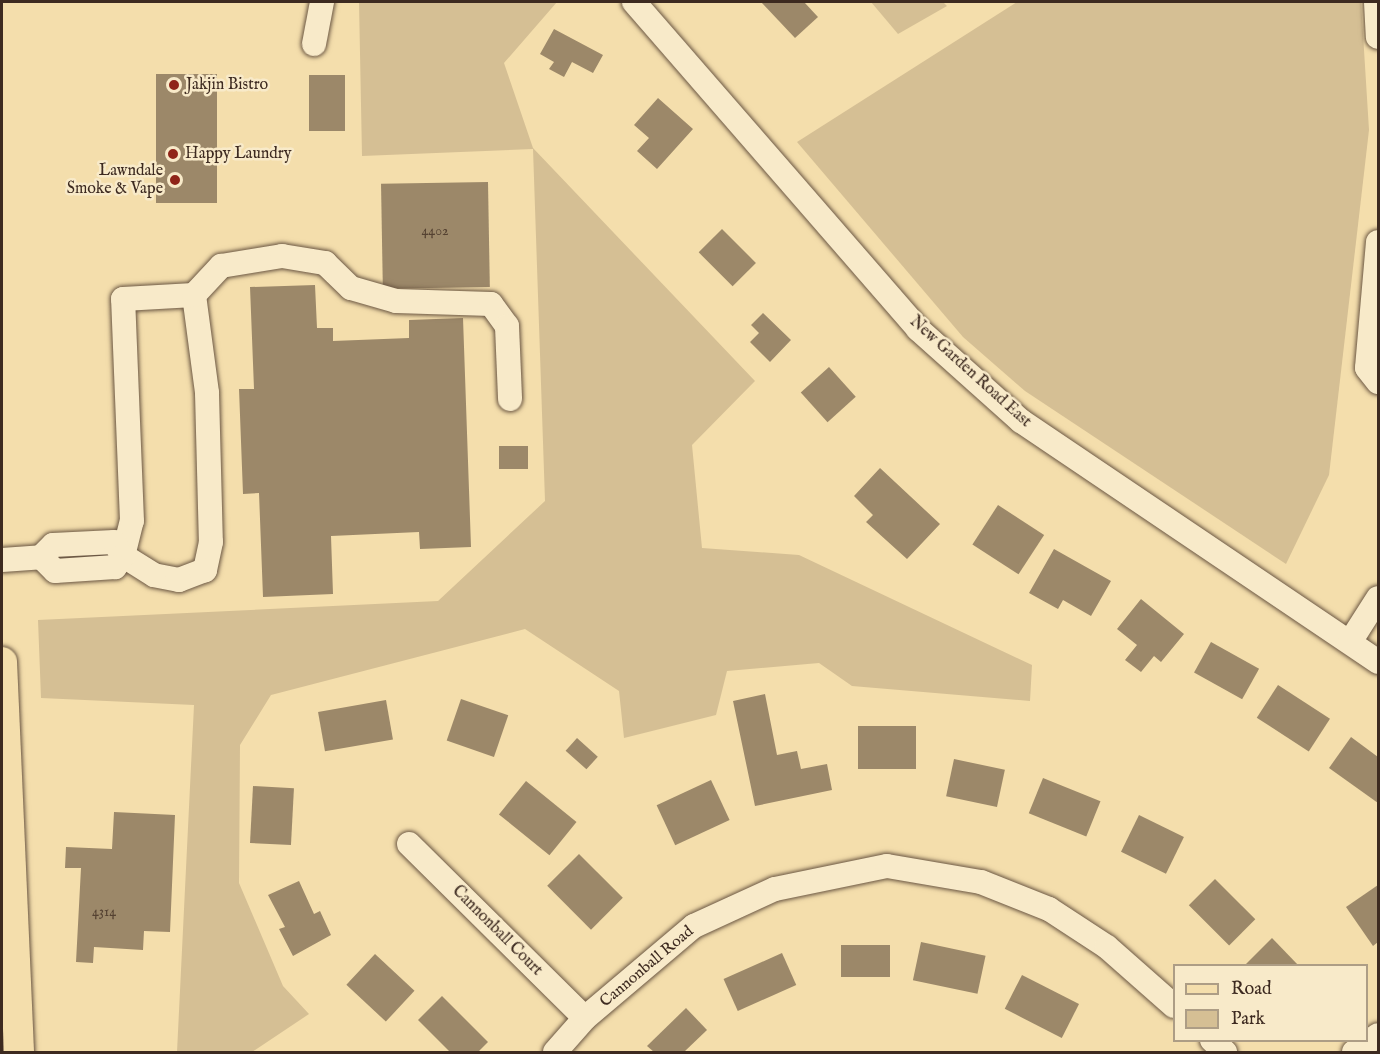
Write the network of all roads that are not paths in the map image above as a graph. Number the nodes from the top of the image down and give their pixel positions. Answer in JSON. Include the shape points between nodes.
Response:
{"nodes":[{"id":1,"x":322,"y":2,"type":"edge"},
{"id":2,"x":634,"y":2,"type":"edge"},
{"id":3,"x":1376,"y":2,"type":"edge"},
{"id":4,"x":1378,"y":37,"type":"edge"},
{"id":5,"x":314,"y":44,"type":"dead end"},
{"id":6,"x":1378,"y":242,"type":"edge"},
{"id":7,"x":194,"y":295,"type":"junction"},
{"id":8,"x":1378,"y":382,"type":"edge"},
{"id":9,"x":510,"y":399,"type":"dead end"},
{"id":10,"x":123,"y":556,"type":"junction"},
{"id":11,"x":2,"y":560,"type":"edge"},
{"id":12,"x":1378,"y":598,"type":"edge"},
{"id":13,"x":1350,"y":642,"type":"junction"},
{"id":14,"x":2,"y":662,"type":"edge"},
{"id":15,"x":1378,"y":662,"type":"edge"},
{"id":16,"x":409,"y":844,"type":"dead end"},
{"id":17,"x":1173,"y":1005,"type":"edge"},
{"id":18,"x":585,"y":1018,"type":"junction"},
{"id":19,"x":1378,"y":1035,"type":"edge"},
{"id":20,"x":1213,"y":1042,"type":"edge"},
{"id":21,"x":19,"y":1053,"type":"edge"},
{"id":22,"x":555,"y":1053,"type":"edge"},
{"id":23,"x":1225,"y":1053,"type":"edge"},
{"id":24,"x":1354,"y":1053,"type":"edge"}],
"edges":[{"from":1,"to":5,"type":"street"},
{"from":2,"to":13,"type":"street","name":"New Garden Road East","via":[[918,329],[1022,421]]},
{"from":3,"to":4,"type":"street"},
{"from":6,"to":8,"type":"street","via":[[1367,368]]},
{"from":7,"to":9,"type":"street","via":[[221,266],[282,256],[325,263],[351,288],[396,301],[491,304],[507,326]]},
{"from":7,"to":10,"type":"street","via":[[123,299],[132,521]]},
{"from":7,"to":10,"type":"street","via":[[207,393],[211,542],[205,570],[179,580],[153,575]]},
{"from":10,"to":11,"type":"street","via":[[115,567],[55,571],[41,557]]},
{"from":12,"to":13,"type":"street"},
{"from":13,"to":15,"type":"street","name":"New Garden Road East"},
{"from":14,"to":21,"type":"main road"},
{"from":16,"to":18,"type":"street","name":"Cannonball Court"},
{"from":17,"to":18,"type":"street","name":"Cannonball Road","via":[[1107,947],[1049,909],[981,882],[886,866],[775,889],[694,926]]},
{"from":18,"to":22,"type":"street","name":"Cannonball Road"},
{"from":19,"to":24,"type":"street"},
{"from":20,"to":23,"type":"street"}]}
